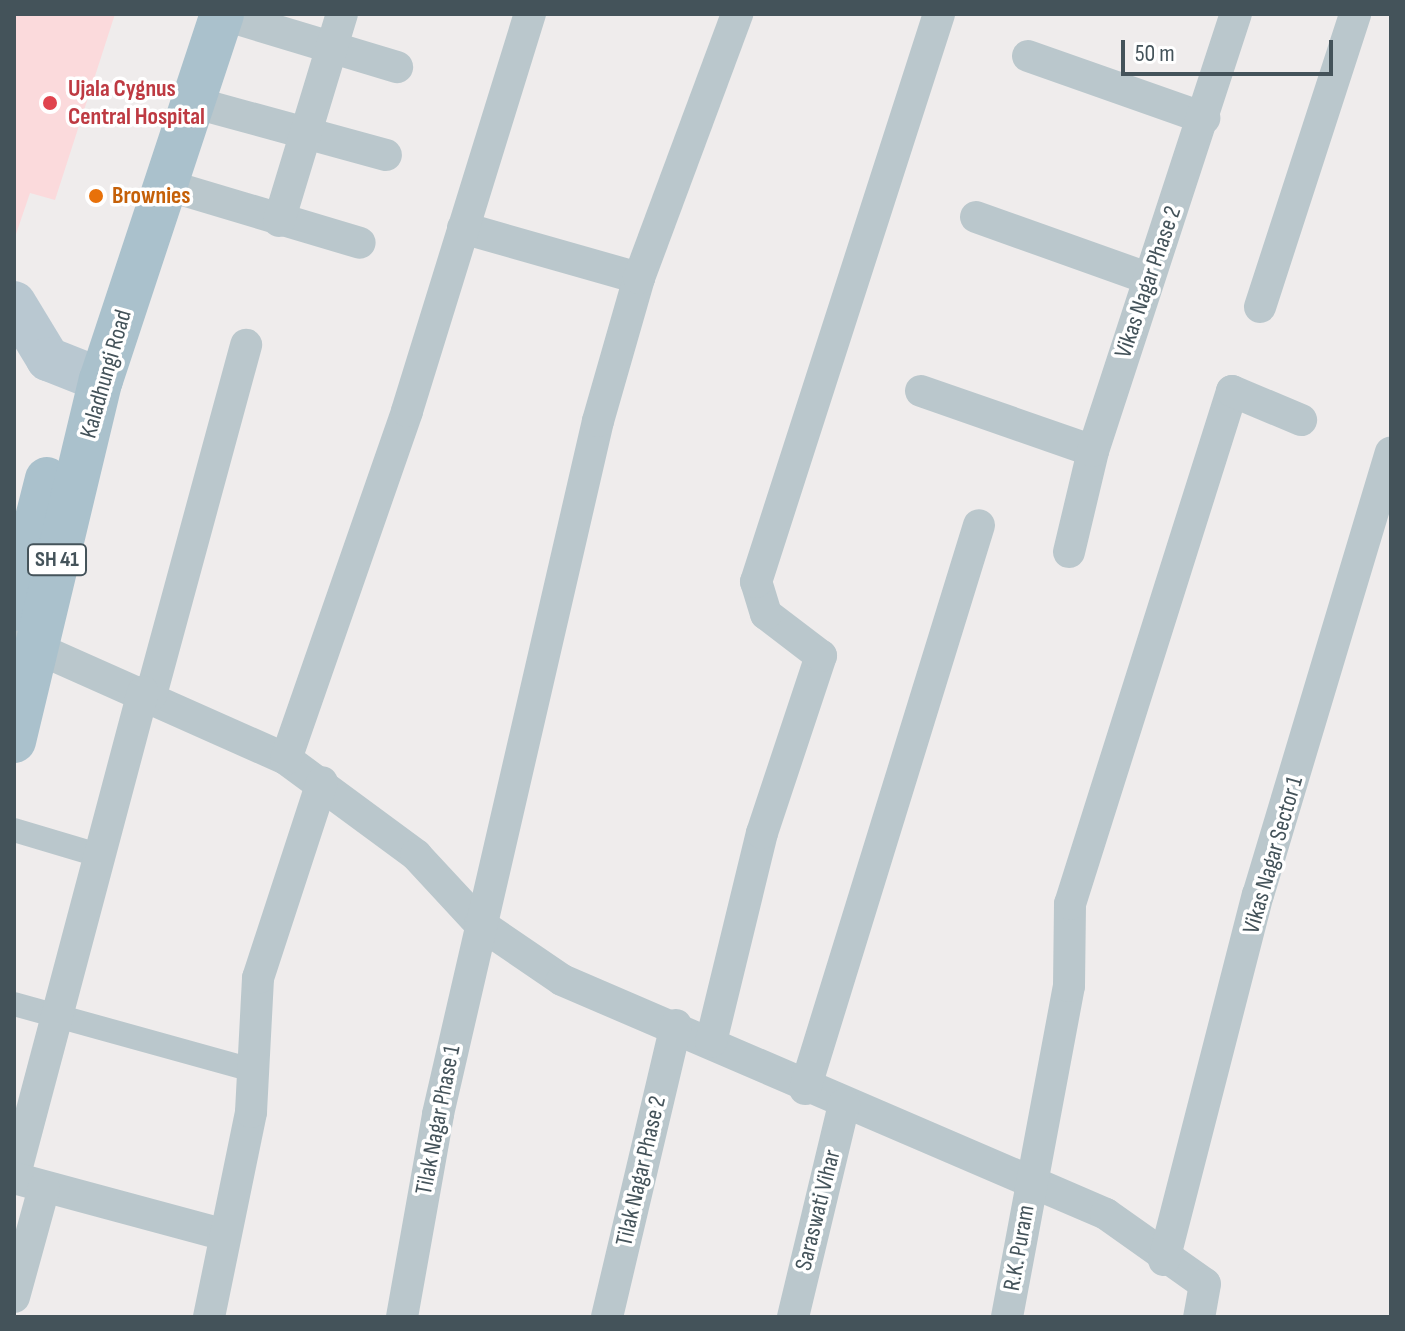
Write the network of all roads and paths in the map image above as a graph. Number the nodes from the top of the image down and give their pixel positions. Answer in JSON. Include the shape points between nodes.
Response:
{"nodes":[{"id":1,"x":193,"y":14,"type":"edge"},
{"id":2,"x":222,"y":14,"type":"edge"},
{"id":3,"x":342,"y":14,"type":"edge"},
{"id":4,"x":530,"y":14,"type":"edge"},
{"id":5,"x":737,"y":14,"type":"edge"},
{"id":6,"x":939,"y":14,"type":"edge"},
{"id":7,"x":1236,"y":14,"type":"edge"},
{"id":8,"x":1355,"y":14,"type":"edge"},
{"id":9,"x":332,"y":47,"type":"junction"},
{"id":10,"x":1028,"y":56,"type":"dead end"},
{"id":11,"x":397,"y":67,"type":"dead end"},
{"id":12,"x":192,"y":102,"type":"junction"},
{"id":13,"x":1204,"y":118,"type":"junction"},
{"id":14,"x":305,"y":132,"type":"junction"},
{"id":15,"x":386,"y":155,"type":"dead end"},
{"id":16,"x":152,"y":181,"type":"junction"},
{"id":17,"x":976,"y":217,"type":"dead end"},
{"id":18,"x":279,"y":221,"type":"junction"},
{"id":19,"x":463,"y":228,"type":"junction"},
{"id":20,"x":360,"y":243,"type":"dead end"},
{"id":21,"x":639,"y":278,"type":"junction"},
{"id":22,"x":1147,"y":278,"type":"junction"},
{"id":23,"x":14,"y":303,"type":"edge"},
{"id":24,"x":1260,"y":307,"type":"dead end"},
{"id":25,"x":246,"y":345,"type":"dead end"},
{"id":26,"x":89,"y":376,"type":"junction"},
{"id":27,"x":921,"y":391,"type":"dead end"},
{"id":28,"x":1301,"y":420,"type":"dead end"},
{"id":29,"x":1093,"y":451,"type":"junction"},
{"id":30,"x":1391,"y":453,"type":"edge"},
{"id":31,"x":979,"y":525,"type":"dead end"},
{"id":32,"x":21,"y":547,"type":"edge"},
{"id":33,"x":1069,"y":552,"type":"dead end"},
{"id":34,"x":21,"y":630,"type":"edge"},
{"id":35,"x":147,"y":693,"type":"junction"},
{"id":36,"x":14,"y":741,"type":"edge"},
{"id":37,"x":286,"y":759,"type":"junction"},
{"id":38,"x":322,"y":782,"type":"junction"},
{"id":39,"x":14,"y":830,"type":"edge"},
{"id":40,"x":101,"y":856,"type":"junction"},
{"id":41,"x":480,"y":924,"type":"junction"},
{"id":42,"x":14,"y":1004,"type":"edge"},
{"id":43,"x":56,"y":1015,"type":"junction"},
{"id":44,"x":676,"y":1025,"type":"junction"},
{"id":45,"x":711,"y":1042,"type":"junction"},
{"id":46,"x":255,"y":1071,"type":"junction"},
{"id":47,"x":805,"y":1089,"type":"junction"},
{"id":48,"x":844,"y":1104,"type":"junction"},
{"id":49,"x":1031,"y":1180,"type":"junction"},
{"id":50,"x":24,"y":1181,"type":"edge"},
{"id":51,"x":222,"y":1234,"type":"junction"},
{"id":52,"x":1164,"y":1260,"type":"junction"},
{"id":53,"x":14,"y":1297,"type":"edge"},
{"id":54,"x":209,"y":1317,"type":"edge"},
{"id":55,"x":402,"y":1317,"type":"edge"},
{"id":56,"x":607,"y":1317,"type":"edge"},
{"id":57,"x":793,"y":1317,"type":"edge"},
{"id":58,"x":1007,"y":1317,"type":"edge"},
{"id":59,"x":1199,"y":1317,"type":"edge"}],
"edges":[{"from":1,"to":16,"type":"main road","name":"Kaladhungi Road","number":"SH 41"},
{"from":2,"to":9,"type":"street"},
{"from":2,"to":12,"type":"main road","name":"Kaladhungi Road","number":"SH 41"},
{"from":3,"to":9,"type":"street"},
{"from":4,"to":19,"type":"street"},
{"from":5,"to":21,"type":"street","name":"Tilak Nagar Phase 1"},
{"from":6,"to":45,"type":"street","via":[[756,582],[766,614],[821,656],[762,833]]},
{"from":7,"to":13,"type":"street","name":"Vikas Nagar Phase 2"},
{"from":8,"to":24,"type":"street"},
{"from":9,"to":11,"type":"street"},
{"from":9,"to":14,"type":"street"},
{"from":10,"to":13,"type":"street"},
{"from":12,"to":14,"type":"street"},
{"from":12,"to":16,"type":"main road","name":"Kaladhungi Road","number":"SH 41"},
{"from":13,"to":22,"type":"street","name":"Vikas Nagar Phase 2"},
{"from":14,"to":15,"type":"street"},
{"from":14,"to":18,"type":"street"},
{"from":16,"to":18,"type":"street"},
{"from":16,"to":26,"type":"main road","name":"Kaladhungi Road","number":"SH 41"},
{"from":17,"to":22,"type":"street"},
{"from":18,"to":20,"type":"street"},
{"from":19,"to":21,"type":"street"},
{"from":19,"to":37,"type":"street"},
{"from":21,"to":41,"type":"street","name":"Tilak Nagar Phase 1","via":[[561,565]]},
{"from":22,"to":29,"type":"street","name":"Vikas Nagar Phase 2"},
{"from":23,"to":26,"type":"main road","via":[[48,359]]},
{"from":25,"to":35,"type":"street"},
{"from":26,"to":32,"type":"main road","name":"Kaladhungi Road","number":"SH 41"},
{"from":26,"to":34,"type":"main road","name":"Kaladhungi Road","number":"SH 41"},
{"from":27,"to":29,"type":"street"},
{"from":28,"to":49,"type":"street","name":"R.K. Puram","via":[[1232,391],[1070,904],[1072,961]]},
{"from":29,"to":33,"type":"street","name":"Vikas Nagar Phase 2"},
{"from":30,"to":52,"type":"street","name":"Vikas Nagar Sector 1","via":[[1258,895]]},
{"from":31,"to":47,"type":"street"},
{"from":32,"to":34,"type":"main road","name":"Kaladhungi Road","number":"SH 41"},
{"from":34,"to":35,"type":"street"},
{"from":34,"to":36,"type":"main road","name":"Kaladhungi Road","number":"SH 41"},
{"from":35,"to":37,"type":"street"},
{"from":35,"to":40,"type":"street"},
{"from":37,"to":38,"type":"street"},
{"from":38,"to":41,"type":"street","via":[[416,855]]},
{"from":38,"to":46,"type":"street","via":[[258,978]]},
{"from":39,"to":40,"type":"street"},
{"from":40,"to":43,"type":"street"},
{"from":41,"to":44,"type":"street","via":[[562,980]]},
{"from":41,"to":55,"type":"street","name":"Tilak Nagar Phase 1"},
{"from":42,"to":43,"type":"street"},
{"from":43,"to":46,"type":"street"},
{"from":43,"to":50,"type":"street"},
{"from":44,"to":45,"type":"street"},
{"from":44,"to":56,"type":"street","name":"Tilak Nagar Phase 2"},
{"from":45,"to":47,"type":"street"},
{"from":46,"to":51,"type":"street"},
{"from":47,"to":48,"type":"street"},
{"from":48,"to":49,"type":"street"},
{"from":48,"to":57,"type":"street","name":"Saraswati Vihar"},
{"from":49,"to":52,"type":"street","via":[[1106,1214]]},
{"from":49,"to":58,"type":"street","name":"R.K. Puram"},
{"from":50,"to":51,"type":"street"},
{"from":50,"to":53,"type":"street"},
{"from":51,"to":54,"type":"street"},
{"from":52,"to":59,"type":"street","via":[[1205,1284]]}]}
